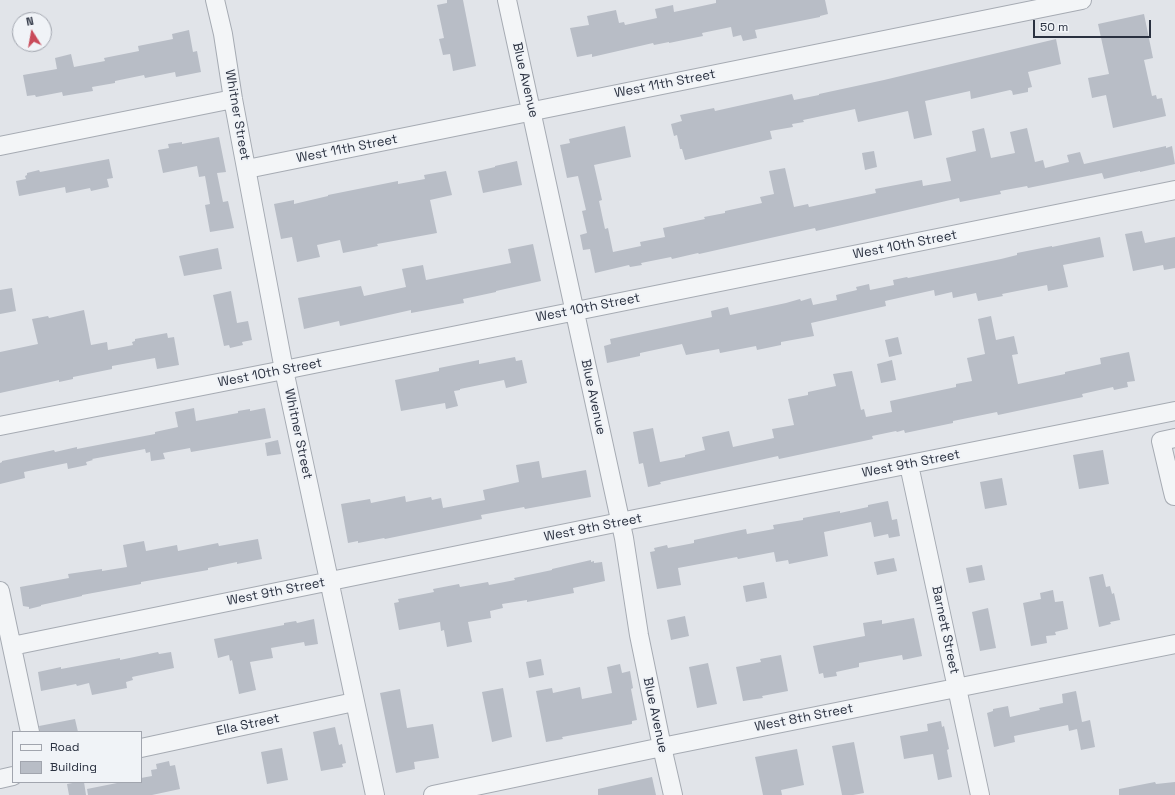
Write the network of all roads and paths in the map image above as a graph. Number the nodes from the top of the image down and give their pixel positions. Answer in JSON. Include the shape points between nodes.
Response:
{"nodes":[{"id":1,"x":215,"y":0,"type":"edge"},
{"id":2,"x":507,"y":0,"type":"edge"},
{"id":3,"x":1082,"y":0,"type":"edge"},
{"id":4,"x":233,"y":99,"type":"junction"},
{"id":5,"x":532,"y":111,"type":"junction"},
{"id":6,"x":0,"y":146,"type":"edge"},
{"id":7,"x":247,"y":168,"type":"junction"},
{"id":8,"x":1175,"y":190,"type":"edge"},
{"id":9,"x":575,"y":311,"type":"junction"},
{"id":10,"x":284,"y":370,"type":"junction"},
{"id":11,"x":1175,"y":411,"type":"edge"},
{"id":12,"x":0,"y":426,"type":"edge"},
{"id":13,"x":1175,"y":438,"type":"edge"},
{"id":14,"x":909,"y":465,"type":"junction"},
{"id":15,"x":1175,"y":496,"type":"edge"},
{"id":16,"x":620,"y":522,"type":"junction"},
{"id":17,"x":330,"y":581,"type":"junction"},
{"id":18,"x":0,"y":591,"type":"edge"},
{"id":19,"x":1175,"y":644,"type":"edge"},
{"id":20,"x":9,"y":654,"type":"edge"},
{"id":21,"x":958,"y":687,"type":"junction"},
{"id":22,"x":354,"y":702,"type":"junction"},
{"id":23,"x":30,"y":731,"type":"edge"},
{"id":24,"x":662,"y":747,"type":"junction"},
{"id":25,"x":142,"y":748,"type":"edge"},
{"id":26,"x":12,"y":776,"type":"edge"},
{"id":27,"x":0,"y":778,"type":"edge"},
{"id":28,"x":374,"y":795,"type":"edge"},
{"id":29,"x":433,"y":795,"type":"edge"},
{"id":30,"x":673,"y":795,"type":"edge"},
{"id":31,"x":980,"y":795,"type":"edge"}],
"edges":[{"from":1,"to":4,"type":"street","name":"Whitner Street"},
{"from":2,"to":5,"type":"street","name":"Blue Avenue"},
{"from":3,"to":5,"type":"street","name":"West 11th Street"},
{"from":4,"to":6,"type":"street"},
{"from":4,"to":7,"type":"street","name":"Whitner Street"},
{"from":5,"to":7,"type":"street","name":"West 11th Street"},
{"from":5,"to":9,"type":"street","name":"Blue Avenue"},
{"from":7,"to":10,"type":"street","name":"Whitner Street"},
{"from":8,"to":9,"type":"street","name":"West 10th Street"},
{"from":9,"to":10,"type":"street","name":"West 10th Street"},
{"from":9,"to":16,"type":"street","name":"Blue Avenue"},
{"from":10,"to":12,"type":"street","name":"West 10th Street"},
{"from":10,"to":17,"type":"street","name":"Whitner Street"},
{"from":11,"to":14,"type":"street","name":"West 9th Street"},
{"from":13,"to":15,"type":"street","via":[[1161,441]]},
{"from":14,"to":16,"type":"street","name":"West 9th Street"},
{"from":14,"to":21,"type":"street","name":"Barnett Street"},
{"from":16,"to":17,"type":"street","name":"West 9th Street"},
{"from":16,"to":24,"type":"street","name":"Blue Avenue","via":[[639,635]]},
{"from":17,"to":20,"type":"street","name":"West 9th Street"},
{"from":17,"to":22,"type":"street","name":"Whitner Street"},
{"from":18,"to":20,"type":"street"},
{"from":19,"to":21,"type":"street","name":"West 8th Street"},
{"from":20,"to":23,"type":"street"},
{"from":21,"to":24,"type":"street","name":"West 8th Street"},
{"from":21,"to":31,"type":"street","name":"Barnett Street"},
{"from":22,"to":25,"type":"street","name":"Ella Street"},
{"from":22,"to":28,"type":"street","name":"Whitner Street"},
{"from":24,"to":29,"type":"street","name":"West 8th Street"},
{"from":24,"to":30,"type":"street","name":"Blue Avenue"},
{"from":26,"to":27,"type":"street"}]}
